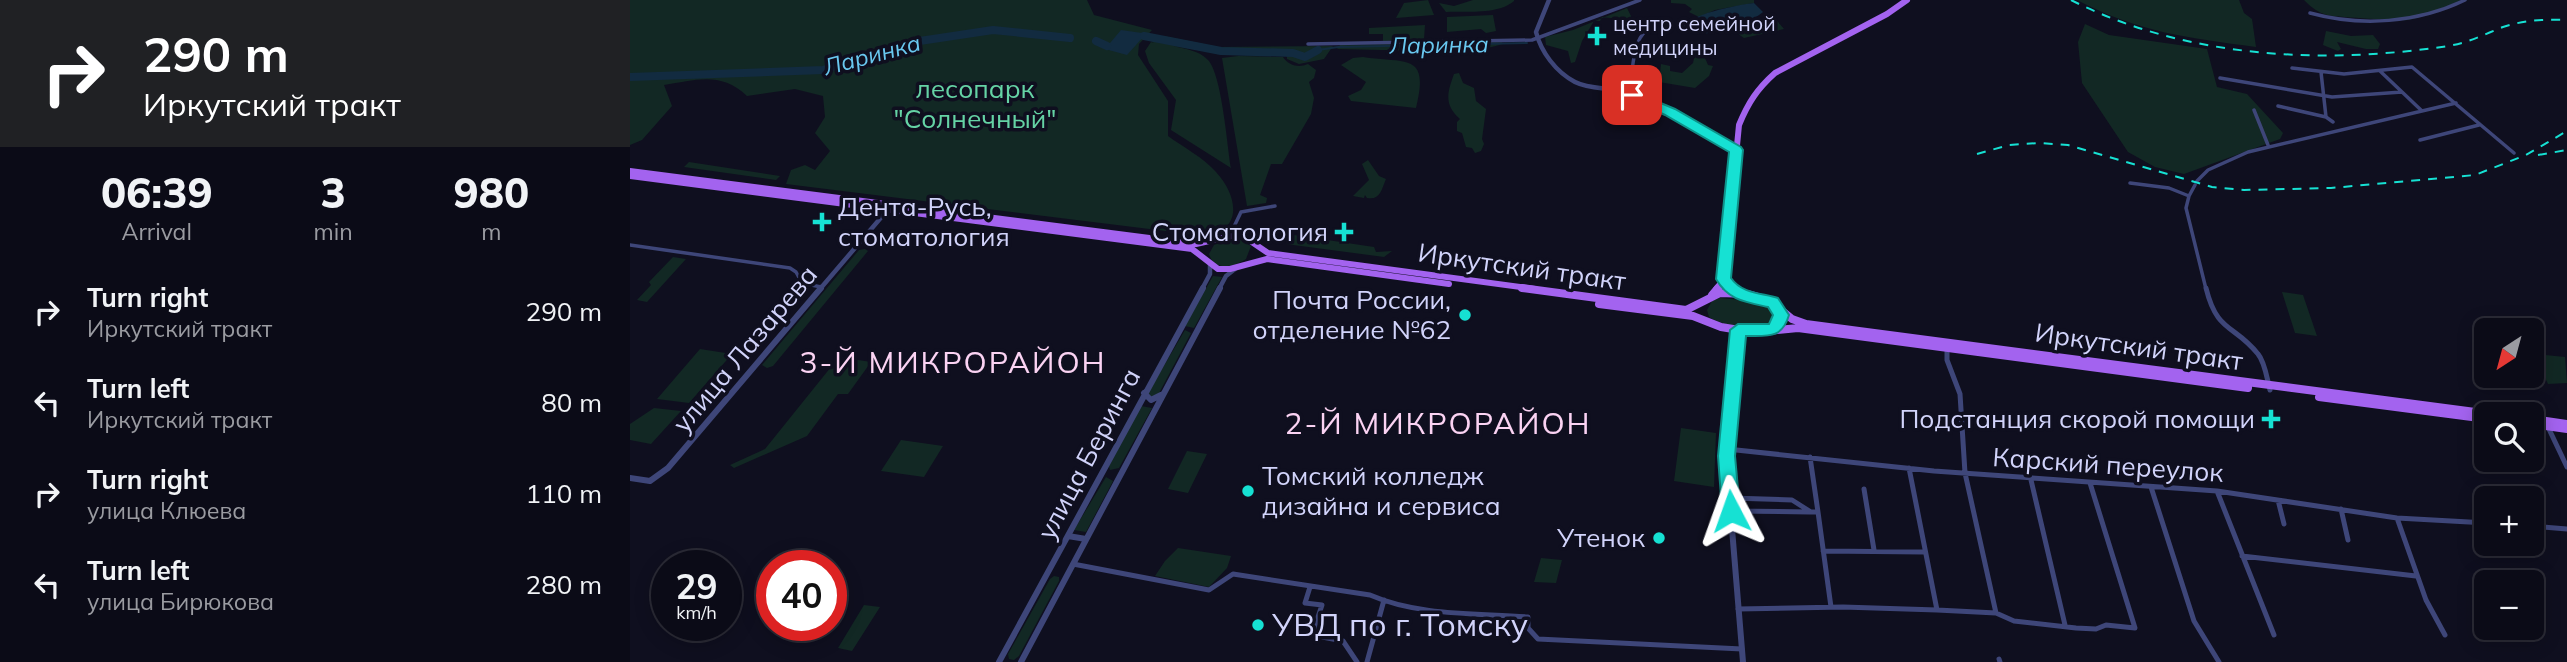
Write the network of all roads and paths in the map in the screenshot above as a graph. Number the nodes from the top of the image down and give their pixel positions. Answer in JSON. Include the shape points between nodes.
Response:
{"nodes":[{"id":1,"x":1549,"y":0,"type":"edge"},
{"id":2,"x":1640,"y":0,"type":"edge"},
{"id":3,"x":1907,"y":0,"type":"edge"},
{"id":4,"x":2465,"y":0,"type":"edge"},
{"id":5,"x":2310,"y":13,"type":"dead end"},
{"id":6,"x":1646,"y":31,"type":"dead end"},
{"id":7,"x":1536,"y":38,"type":"junction"},
{"id":8,"x":1308,"y":44,"type":"dead end"},
{"id":9,"x":2292,"y":68,"type":"dead end"},
{"id":10,"x":2380,"y":71,"type":"junction"},
{"id":11,"x":2321,"y":72,"type":"junction"},
{"id":12,"x":2220,"y":78,"type":"dead end"},
{"id":13,"x":2402,"y":92,"type":"junction"},
{"id":14,"x":1628,"y":93,"type":"junction"},
{"id":15,"x":2324,"y":96,"type":"junction"},
{"id":16,"x":2456,"y":103,"type":"junction"},
{"id":17,"x":2278,"y":106,"type":"dead end"},
{"id":18,"x":2253,"y":110,"type":"dead end"},
{"id":19,"x":2423,"y":111,"type":"junction"},
{"id":20,"x":2326,"y":117,"type":"junction"},
{"id":21,"x":2333,"y":122,"type":"dead end"},
{"id":22,"x":2480,"y":125,"type":"junction"},
{"id":23,"x":2420,"y":140,"type":"dead end"},
{"id":24,"x":2268,"y":145,"type":"junction"},
{"id":25,"x":1737,"y":150,"type":"junction"},
{"id":26,"x":2514,"y":153,"type":"dead end"},
{"id":27,"x":630,"y":171,"type":"edge"},
{"id":28,"x":630,"y":176,"type":"edge"},
{"id":29,"x":2130,"y":183,"type":"dead end"},
{"id":30,"x":2189,"y":196,"type":"junction"},
{"id":31,"x":1275,"y":206,"type":"dead end"},
{"id":32,"x":890,"y":207,"type":"junction"},
{"id":33,"x":1230,"y":234,"type":"junction"},
{"id":34,"x":1217,"y":239,"type":"junction"},
{"id":35,"x":1255,"y":244,"type":"junction"},
{"id":36,"x":630,"y":245,"type":"edge"},
{"id":37,"x":1205,"y":257,"type":"junction"},
{"id":38,"x":1210,"y":265,"type":"junction"},
{"id":39,"x":1240,"y":266,"type":"junction"},
{"id":40,"x":1724,"y":279,"type":"junction"},
{"id":41,"x":822,"y":287,"type":"junction"},
{"id":42,"x":1741,"y":295,"type":"junction"},
{"id":43,"x":1712,"y":296,"type":"junction"},
{"id":44,"x":1779,"y":309,"type":"junction"},
{"id":45,"x":1179,"y":330,"type":"junction"},
{"id":46,"x":1738,"y":330,"type":"junction"},
{"id":47,"x":1772,"y":330,"type":"junction"},
{"id":48,"x":1196,"y":332,"type":"junction"},
{"id":49,"x":1947,"y":345,"type":"junction"},
{"id":50,"x":2269,"y":388,"type":"junction"},
{"id":51,"x":1144,"y":393,"type":"junction"},
{"id":52,"x":1162,"y":394,"type":"junction"},
{"id":53,"x":2474,"y":412,"type":"edge"},
{"id":54,"x":2474,"y":417,"type":"edge"},
{"id":55,"x":2544,"y":424,"type":"edge"},
{"id":56,"x":2547,"y":424,"type":"junction"},
{"id":57,"x":2567,"y":426,"type":"edge"},
{"id":58,"x":1727,"y":449,"type":"junction"},
{"id":59,"x":1810,"y":457,"type":"junction"},
{"id":60,"x":2567,"y":467,"type":"edge"},
{"id":61,"x":1909,"y":468,"type":"junction"},
{"id":62,"x":1102,"y":473,"type":"junction"},
{"id":63,"x":1965,"y":473,"type":"junction"},
{"id":64,"x":1119,"y":475,"type":"junction"},
{"id":65,"x":630,"y":478,"type":"edge"},
{"id":66,"x":2031,"y":480,"type":"junction"},
{"id":67,"x":2090,"y":483,"type":"junction"},
{"id":68,"x":2151,"y":487,"type":"junction"},
{"id":69,"x":1864,"y":489,"type":"dead end"},
{"id":70,"x":2217,"y":491,"type":"junction"},
{"id":71,"x":1730,"y":498,"type":"junction"},
{"id":72,"x":2278,"y":500,"type":"junction"},
{"id":73,"x":2341,"y":509,"type":"junction"},
{"id":74,"x":1731,"y":511,"type":"junction"},
{"id":75,"x":1814,"y":512,"type":"junction"},
{"id":76,"x":2397,"y":518,"type":"junction"},
{"id":77,"x":2474,"y":522,"type":"edge"},
{"id":78,"x":2284,"y":524,"type":"dead end"},
{"id":79,"x":2544,"y":527,"type":"edge"},
{"id":80,"x":2567,"y":529,"type":"edge"},
{"id":81,"x":1068,"y":536,"type":"junction"},
{"id":82,"x":1086,"y":539,"type":"junction"},
{"id":83,"x":2348,"y":540,"type":"dead end"},
{"id":84,"x":1874,"y":550,"type":"junction"},
{"id":85,"x":1823,"y":551,"type":"junction"},
{"id":86,"x":1924,"y":552,"type":"junction"},
{"id":87,"x":2242,"y":556,"type":"junction"},
{"id":88,"x":1073,"y":564,"type":"junction"},
{"id":89,"x":2416,"y":576,"type":"junction"},
{"id":90,"x":1310,"y":587,"type":"junction"},
{"id":91,"x":1384,"y":600,"type":"junction"},
{"id":92,"x":1831,"y":607,"type":"junction"},
{"id":93,"x":1738,"y":609,"type":"junction"},
{"id":94,"x":1937,"y":610,"type":"junction"},
{"id":95,"x":1996,"y":613,"type":"junction"},
{"id":96,"x":2065,"y":625,"type":"junction"},
{"id":97,"x":2274,"y":635,"type":"dead end"},
{"id":98,"x":2445,"y":635,"type":"dead end"},
{"id":99,"x":1742,"y":649,"type":"junction"},
{"id":100,"x":999,"y":662,"type":"edge"},
{"id":101,"x":1021,"y":662,"type":"edge"},
{"id":102,"x":1357,"y":662,"type":"edge"},
{"id":103,"x":1367,"y":662,"type":"edge"},
{"id":104,"x":1743,"y":662,"type":"edge"},
{"id":105,"x":2219,"y":662,"type":"edge"}],
"edges":[{"from":1,"to":7,"type":"street"},
{"from":2,"to":7,"type":"street"},
{"from":3,"to":25,"type":"main road","via":[[1770,77],[1741,117]]},
{"from":4,"to":5,"type":"street","via":[[2401,22]]},
{"from":6,"to":14,"type":"street","via":[[1634,48]]},
{"from":7,"to":8,"type":"street"},
{"from":7,"to":14,"type":"street","via":[[1541,49],[1573,80]]},
{"from":9,"to":11,"type":"street"},
{"from":10,"to":11,"type":"street"},
{"from":10,"to":13,"type":"street"},
{"from":10,"to":16,"type":"street","via":[[2412,68]]},
{"from":11,"to":15,"type":"street"},
{"from":12,"to":15,"type":"street"},
{"from":13,"to":15,"type":"street"},
{"from":13,"to":19,"type":"street"},
{"from":14,"to":25,"type":"street"},
{"from":15,"to":20,"type":"street"},
{"from":16,"to":19,"type":"street"},
{"from":16,"to":22,"type":"street"},
{"from":17,"to":20,"type":"street"},
{"from":18,"to":24,"type":"street"},
{"from":19,"to":24,"type":"street"},
{"from":20,"to":21,"type":"street"},
{"from":22,"to":23,"type":"street"},
{"from":22,"to":26,"type":"street"},
{"from":24,"to":30,"type":"street","via":[[2207,170]]},
{"from":25,"to":40,"type":"main road"},
{"from":27,"to":32,"type":"main road"},
{"from":28,"to":32,"type":"main road"},
{"from":29,"to":30,"type":"street","via":[[2169,188]]},
{"from":30,"to":50,"type":"street","via":[[2186,208],[2211,310],[2260,355]]},
{"from":31,"to":33,"type":"street","via":[[1241,212]]},
{"from":32,"to":34,"type":"main road","via":[[1199,244]]},
{"from":32,"to":37,"type":"main road","via":[[1192,249]]},
{"from":32,"to":41,"type":"street","name":"улица Лазарева"},
{"from":33,"to":34,"type":"main road"},
{"from":33,"to":35,"type":"main road","name":"Иркутский тракт","via":[[1248,237]]},
{"from":34,"to":37,"type":"main road"},
{"from":35,"to":39,"type":"main road","via":[[1253,255]]},
{"from":35,"to":43,"type":"main road","name":"Иркутский тракт","via":[[1268,253],[1686,310],[1699,307]]},
{"from":36,"to":41,"type":"street","via":[[790,268],[802,283]]},
{"from":37,"to":38,"type":"main road"},
{"from":38,"to":39,"type":"main road","name":"Иркутский тракт","via":[[1222,270]]},
{"from":38,"to":45,"type":"street","name":"улица Беринга","via":[[1210,274]]},
{"from":39,"to":46,"type":"main road","name":"Иркутский тракт","via":[[1267,259],[1693,316]]},
{"from":39,"to":48,"type":"street","name":"улица Беринга","via":[[1226,276]]},
{"from":40,"to":42,"type":"main road"},
{"from":40,"to":43,"type":"main road"},
{"from":41,"to":65,"type":"street","name":"улица Лазарева","via":[[668,468],[650,481]]},
{"from":42,"to":43,"type":"main road","name":"Иркутский тракт"},
{"from":42,"to":44,"type":"main road","name":"Иркутский тракт","via":[[1766,299]]},
{"from":44,"to":47,"type":"main road","via":[[1780,321]]},
{"from":44,"to":49,"type":"main road","name":"Иркутский тракт","via":[[1806,324]]},
{"from":45,"to":48,"type":"street","via":[[1189,327]]},
{"from":45,"to":51,"type":"street","name":"улица Беринга"},
{"from":46,"to":47,"type":"main road","name":"Иркутский тракт"},
{"from":46,"to":58,"type":"street"},
{"from":47,"to":49,"type":"main road","name":"Иркутский тракт","via":[[1798,328]]},
{"from":48,"to":52,"type":"street","name":"улица Беринга"},
{"from":49,"to":50,"type":"main road","name":"Иркутский тракт"},
{"from":49,"to":63,"type":"street","via":[[1947,360],[1960,394]]},
{"from":50,"to":53,"type":"main road","name":"Иркутский тракт"},
{"from":50,"to":54,"type":"main road","name":"Иркутский тракт"},
{"from":51,"to":52,"type":"street","via":[[1151,400]]},
{"from":51,"to":62,"type":"street","name":"улица Беринга"},
{"from":52,"to":64,"type":"street","name":"улица Беринга"},
{"from":55,"to":56,"type":"main road"},
{"from":56,"to":57,"type":"main road"},
{"from":56,"to":60,"type":"street"},
{"from":58,"to":59,"type":"street","name":"Карский переулок"},
{"from":58,"to":71,"type":"street"},
{"from":59,"to":61,"type":"street","name":"Карский переулок"},
{"from":59,"to":75,"type":"street"},
{"from":61,"to":63,"type":"street","name":"Карский переулок"},
{"from":61,"to":86,"type":"street"},
{"from":62,"to":64,"type":"street"},
{"from":62,"to":81,"type":"street","name":"улица Беринга"},
{"from":63,"to":66,"type":"street","name":"Карский переулок"},
{"from":63,"to":95,"type":"street"},
{"from":64,"to":82,"type":"street","name":"улица Беринга"},
{"from":66,"to":67,"type":"street","name":"Карский переулок"},
{"from":66,"to":96,"type":"street"},
{"from":67,"to":68,"type":"street","name":"Карский переулок"},
{"from":67,"to":96,"type":"street","via":[[2135,628]]},
{"from":68,"to":70,"type":"street","name":"Карский переулок"},
{"from":68,"to":105,"type":"street","via":[[2194,621]]},
{"from":69,"to":84,"type":"street"},
{"from":70,"to":72,"type":"street","name":"Карский переулок"},
{"from":70,"to":87,"type":"street"},
{"from":71,"to":74,"type":"street"},
{"from":71,"to":75,"type":"street","via":[[1792,500]]},
{"from":72,"to":73,"type":"street","name":"Карский переулок"},
{"from":72,"to":78,"type":"street"},
{"from":73,"to":76,"type":"street","name":"Карский переулок"},
{"from":73,"to":83,"type":"street"},
{"from":74,"to":75,"type":"street"},
{"from":74,"to":93,"type":"street"},
{"from":75,"to":85,"type":"street"},
{"from":76,"to":77,"type":"street","name":"Карский переулок"},
{"from":76,"to":89,"type":"street"},
{"from":79,"to":80,"type":"street"},
{"from":81,"to":82,"type":"street"},
{"from":81,"to":100,"type":"street","name":"улица Беринга"},
{"from":82,"to":88,"type":"street","name":"улица Беринга"},
{"from":84,"to":85,"type":"street"},
{"from":84,"to":86,"type":"street"},
{"from":85,"to":92,"type":"street"},
{"from":86,"to":94,"type":"street"},
{"from":87,"to":89,"type":"street"},
{"from":87,"to":97,"type":"street"},
{"from":88,"to":90,"type":"street","via":[[1209,590],[1233,574]]},
{"from":88,"to":101,"type":"street","name":"улица Беринга"},
{"from":89,"to":98,"type":"street"},
{"from":90,"to":91,"type":"street"},
{"from":90,"to":102,"type":"street","via":[[1305,603],[1322,605],[1312,635],[1343,641]]},
{"from":91,"to":99,"type":"street","via":[[1421,609],[1528,617],[1528,628],[1538,639]]},
{"from":91,"to":103,"type":"street"},
{"from":92,"to":93,"type":"street"},
{"from":92,"to":94,"type":"street"},
{"from":93,"to":99,"type":"street"},
{"from":94,"to":95,"type":"street"},
{"from":95,"to":96,"type":"street","via":[[2014,621]]},
{"from":99,"to":104,"type":"street"}]}
